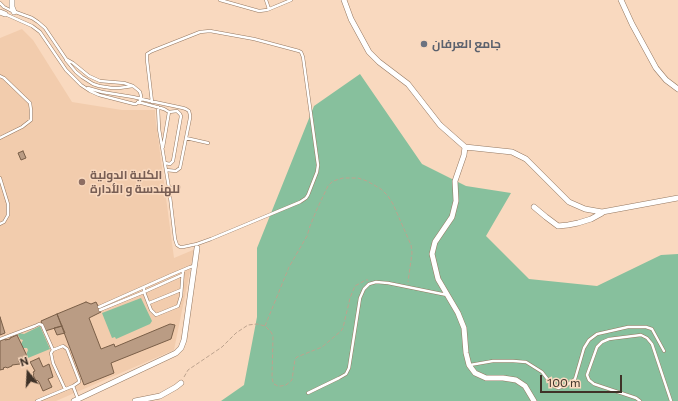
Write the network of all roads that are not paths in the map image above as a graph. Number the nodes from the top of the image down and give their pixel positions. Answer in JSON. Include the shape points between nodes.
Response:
{"nodes":[{"id":1,"x":12,"y":0,"type":"edge"},
{"id":2,"x":220,"y":0,"type":"edge"},
{"id":3,"x":266,"y":0,"type":"edge"},
{"id":4,"x":291,"y":0,"type":"edge"},
{"id":5,"x":344,"y":0,"type":"edge"},
{"id":6,"x":621,"y":0,"type":"edge"},
{"id":7,"x":0,"y":3,"type":"edge"},
{"id":8,"x":268,"y":9,"type":"junction"},
{"id":9,"x":2,"y":12,"type":"edge"},
{"id":10,"x":14,"y":12,"type":"junction"},
{"id":11,"x":66,"y":59,"type":"junction"},
{"id":12,"x":0,"y":76,"type":"edge"},
{"id":13,"x":81,"y":85,"type":"junction"},
{"id":14,"x":133,"y":86,"type":"junction"},
{"id":15,"x":678,"y":89,"type":"edge"},
{"id":16,"x":141,"y":99,"type":"junction"},
{"id":17,"x":138,"y":102,"type":"junction"},
{"id":18,"x":152,"y":102,"type":"junction"},
{"id":19,"x":158,"y":107,"type":"junction"},
{"id":20,"x":178,"y":107,"type":"junction"},
{"id":21,"x":177,"y":111,"type":"junction"},
{"id":22,"x":169,"y":112,"type":"junction"},
{"id":23,"x":0,"y":138,"type":"edge"},
{"id":24,"x":186,"y":138,"type":"junction"},
{"id":25,"x":208,"y":143,"type":"dead end"},
{"id":26,"x":465,"y":147,"type":"junction"},
{"id":27,"x":162,"y":149,"type":"junction"},
{"id":28,"x":165,"y":163,"type":"junction"},
{"id":29,"x":166,"y":170,"type":"junction"},
{"id":30,"x":0,"y":178,"type":"edge"},
{"id":31,"x":179,"y":187,"type":"dead end"},
{"id":32,"x":168,"y":188,"type":"junction"},
{"id":33,"x":678,"y":198,"type":"edge"},
{"id":34,"x":534,"y":207,"type":"dead end"},
{"id":35,"x":602,"y":212,"type":"junction"},
{"id":36,"x":0,"y":224,"type":"edge"},
{"id":37,"x":197,"y":246,"type":"junction"},
{"id":38,"x":194,"y":266,"type":"junction"},
{"id":39,"x":183,"y":270,"type":"junction"},
{"id":40,"x":183,"y":275,"type":"junction"},
{"id":41,"x":144,"y":288,"type":"junction"},
{"id":42,"x":181,"y":290,"type":"junction"},
{"id":43,"x":144,"y":292,"type":"junction"},
{"id":44,"x":447,"y":295,"type":"junction"},
{"id":45,"x":149,"y":303,"type":"junction"},
{"id":46,"x":0,"y":340,"type":"edge"},
{"id":47,"x":53,"y":350,"type":"junction"},
{"id":48,"x":664,"y":351,"type":"dead end"},
{"id":49,"x":469,"y":365,"type":"junction"},
{"id":50,"x":181,"y":383,"type":"road end"},
{"id":51,"x":73,"y":386,"type":"junction"},
{"id":52,"x":65,"y":389,"type":"junction"},
{"id":53,"x":308,"y":393,"type":"dead end"},
{"id":54,"x":76,"y":400,"type":"edge"},
{"id":55,"x":37,"y":401,"type":"edge"},
{"id":56,"x":135,"y":401,"type":"edge"},
{"id":57,"x":534,"y":401,"type":"edge"},
{"id":58,"x":640,"y":401,"type":"edge"},
{"id":59,"x":671,"y":401,"type":"edge"}],
"edges":[{"from":1,"to":10,"type":"street"},
{"from":2,"to":8,"type":"lane","via":[[259,11]]},
{"from":3,"to":8,"type":"lane"},
{"from":4,"to":8,"type":"lane"},
{"from":5,"to":26,"type":"street","via":[[369,52],[408,84],[440,125]]},
{"from":6,"to":15,"type":"street","via":[[656,68]]},
{"from":7,"to":10,"type":"lane"},
{"from":9,"to":13,"type":"lane","via":[[40,32],[66,70]]},
{"from":10,"to":11,"type":"lane","via":[[32,18],[42,25]]},
{"from":11,"to":14,"type":"lane","via":[[94,79]]},
{"from":11,"to":14,"type":"lane","via":[[73,69],[93,84],[112,88]]},
{"from":12,"to":23,"type":"lane","via":[[30,102],[31,110],[31,120]]},
{"from":13,"to":16,"type":"lane"},
{"from":13,"to":17,"type":"lane","via":[[104,97],[134,104]]},
{"from":14,"to":16,"type":"lane","via":[[140,92]]},
{"from":16,"to":17,"type":"lane"},
{"from":16,"to":18,"type":"lane"},
{"from":17,"to":19,"type":"lane"},
{"from":18,"to":20,"type":"lane"},
{"from":18,"to":37,"type":"lane","via":[[147,54],[200,32],[210,31],[254,39],[302,54],[318,165],[308,195],[300,202]]},
{"from":19,"to":22,"type":"lane"},
{"from":19,"to":27,"type":"lane"},
{"from":20,"to":21,"type":"lane"},
{"from":20,"to":24,"type":"lane","via":[[189,111]]},
{"from":21,"to":22,"type":"lane"},
{"from":21,"to":28,"type":"lane","via":[[181,118],[174,160],[170,164]]},
{"from":22,"to":27,"type":"lane"},
{"from":24,"to":25,"type":"lane"},
{"from":24,"to":29,"type":"lane","via":[[180,168],[176,171]]},
{"from":26,"to":35,"type":"street","via":[[512,152],[526,159],[569,202],[585,209]]},
{"from":26,"to":44,"type":"street","via":[[455,181],[456,201],[452,217],[435,242],[432,254],[438,279]]},
{"from":27,"to":28,"type":"lane"},
{"from":28,"to":29,"type":"lane"},
{"from":29,"to":32,"type":"lane"},
{"from":30,"to":36,"type":"lane","via":[[8,204],[8,215]]},
{"from":31,"to":32,"type":"lane"},
{"from":32,"to":37,"type":"lane","via":[[177,245]]},
{"from":33,"to":35,"type":"street"},
{"from":34,"to":35,"type":"street","via":[[558,226],[591,219]]},
{"from":37,"to":38,"type":"street"},
{"from":38,"to":39,"type":"lane"},
{"from":38,"to":54,"type":"street","via":[[184,340],[176,353]]},
{"from":39,"to":40,"type":"lane"},
{"from":39,"to":41,"type":"lane"},
{"from":40,"to":42,"type":"lane"},
{"from":40,"to":43,"type":"lane"},
{"from":41,"to":43,"type":"lane"},
{"from":41,"to":43,"type":"lane","via":[[99,308]]},
{"from":42,"to":45,"type":"lane"},
{"from":42,"to":45,"type":"lane","via":[[178,306],[156,316]]},
{"from":43,"to":45,"type":"lane"},
{"from":44,"to":49,"type":"street","via":[[464,328]]},
{"from":44,"to":53,"type":"lane","via":[[388,283],[369,284],[360,298],[346,374]]},
{"from":46,"to":47,"type":"lane","via":[[39,324],[42,325]]},
{"from":47,"to":51,"type":"lane","via":[[62,346],[66,348],[79,380],[79,383]]},
{"from":47,"to":52,"type":"lane","via":[[51,358]]},
{"from":48,"to":49,"type":"lane","via":[[652,329],[646,327],[628,327],[598,334],[589,340],[584,348],[575,379],[558,388],[552,385],[542,372],[526,362],[493,361]]},
{"from":49,"to":57,"type":"street","via":[[476,373],[486,378],[516,380],[525,386]]},
{"from":50,"to":56,"type":"street","via":[[160,396]]},
{"from":51,"to":52,"type":"lane"},
{"from":51,"to":54,"type":"lane"},
{"from":52,"to":55,"type":"lane"},
{"from":58,"to":59,"type":"lane","via":[[589,380],[589,368],[597,347],[602,342],[641,335],[647,338],[652,344]]}]}
